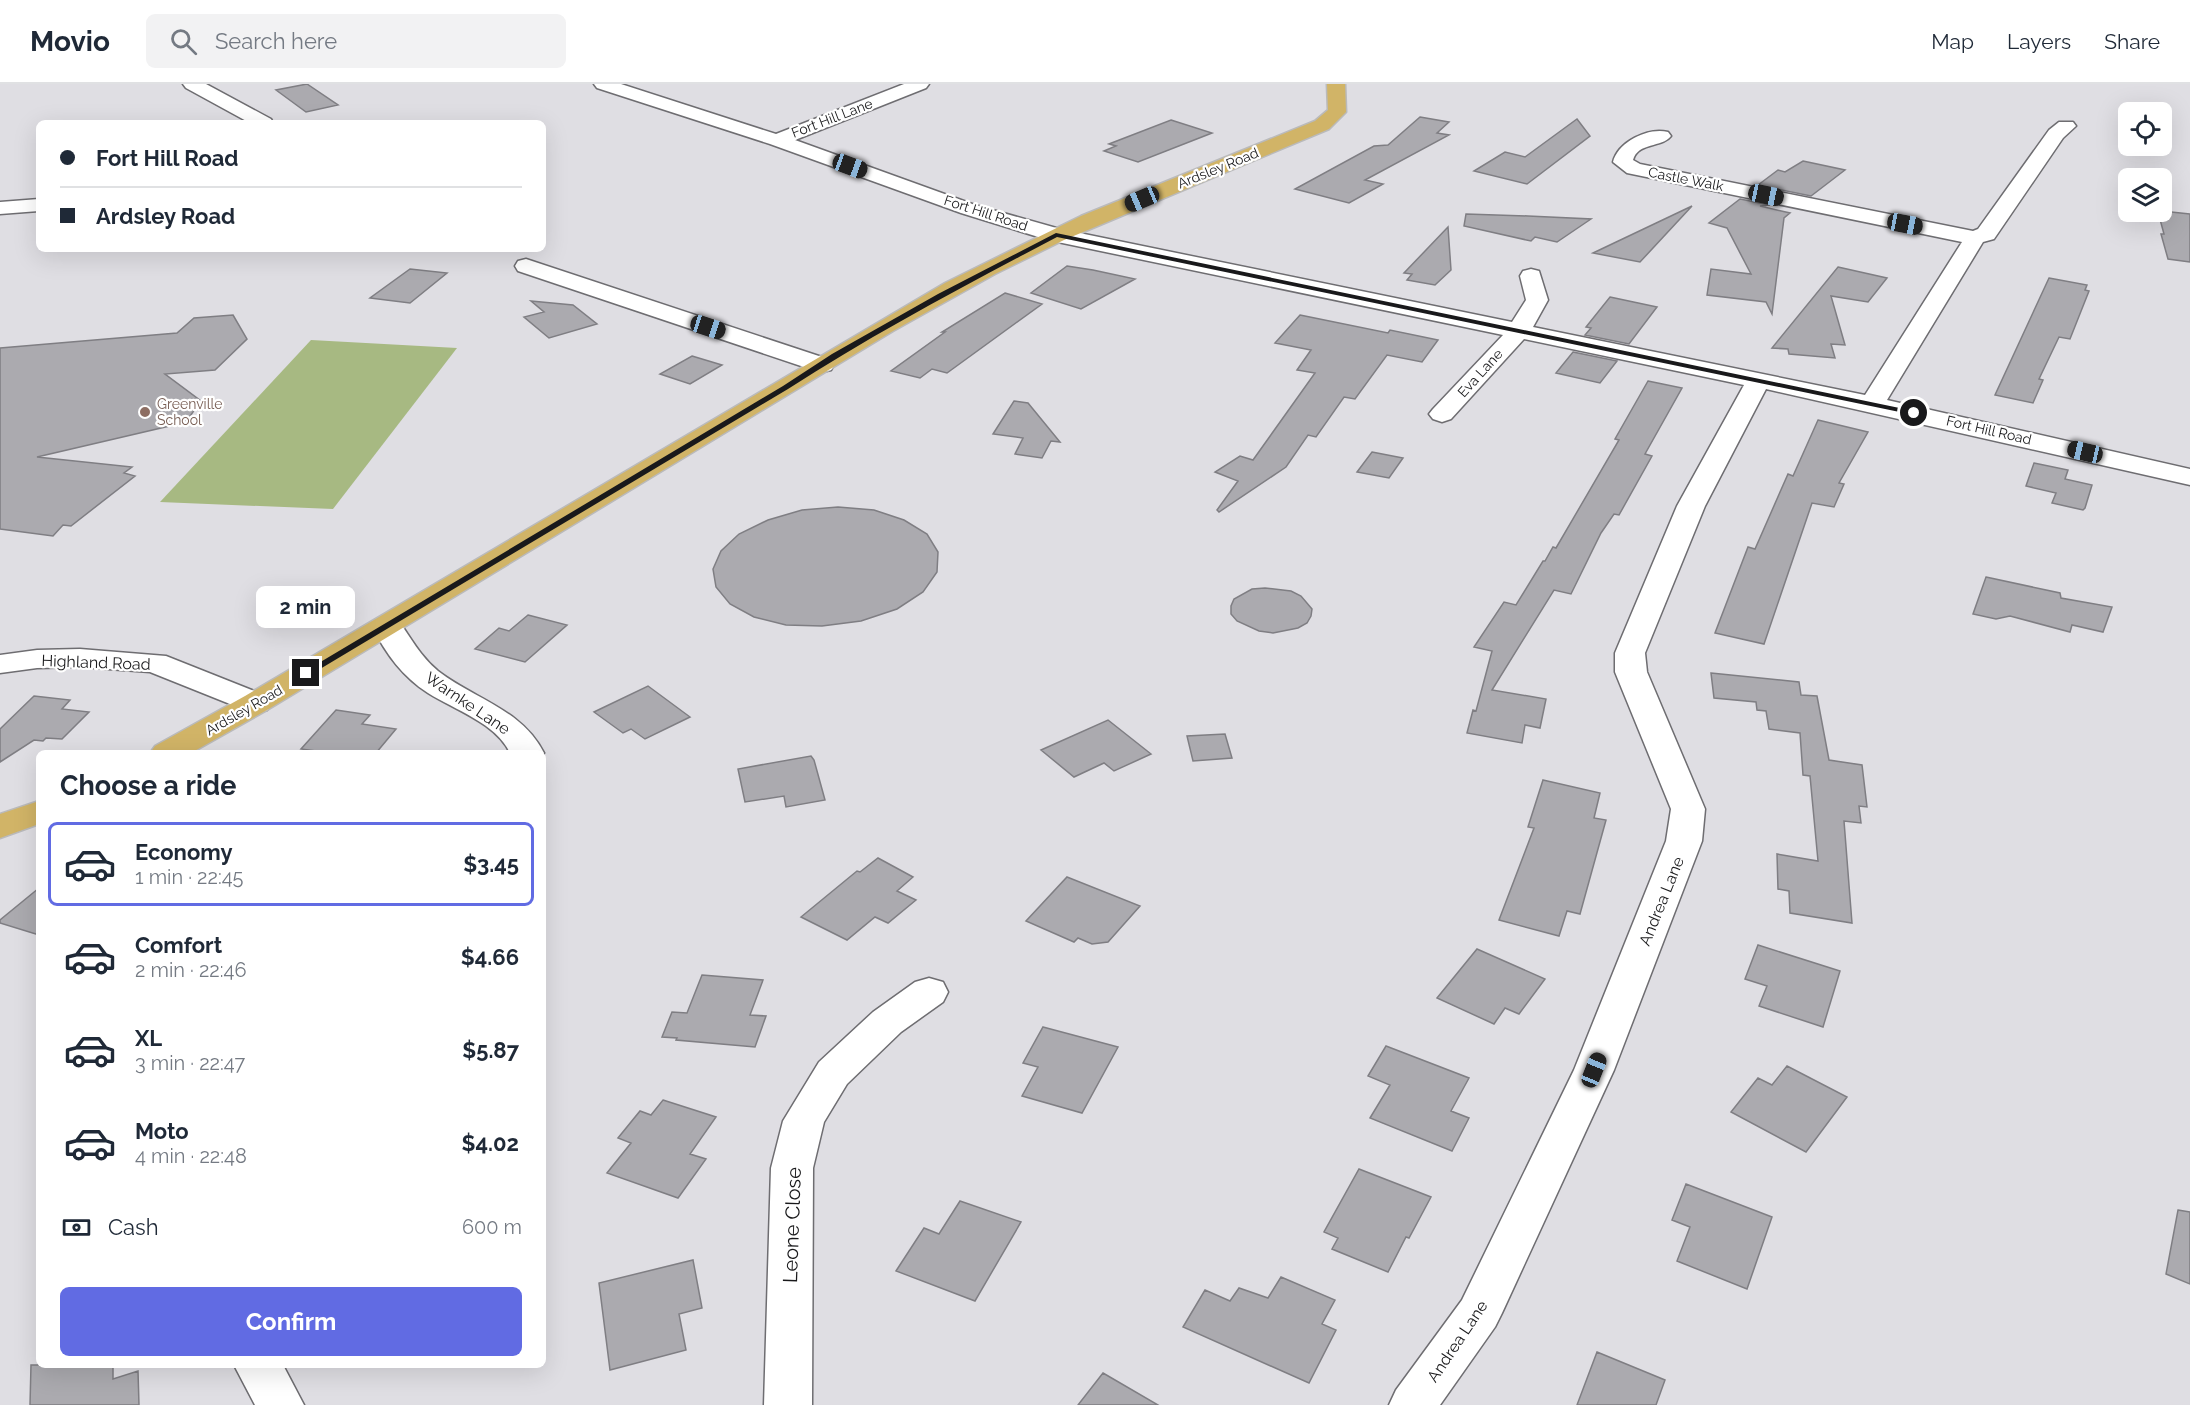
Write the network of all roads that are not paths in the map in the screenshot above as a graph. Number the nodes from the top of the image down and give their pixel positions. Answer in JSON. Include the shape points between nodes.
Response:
{"nodes":[{"id":1,"x":192,"y":84,"type":"edge"},
{"id":2,"x":603,"y":84,"type":"edge"},
{"id":3,"x":920,"y":84,"type":"edge"},
{"id":4,"x":1336,"y":84,"type":"edge"},
{"id":5,"x":258,"y":120,"type":"edge"},
{"id":6,"x":2066,"y":126,"type":"dead end"},
{"id":7,"x":1661,"y":136,"type":"dead end"},
{"id":8,"x":777,"y":140,"type":"junction"},
{"id":9,"x":36,"y":205,"type":"edge"},
{"id":10,"x":0,"y":208,"type":"edge"},
{"id":11,"x":1056,"y":235,"type":"junction"},
{"id":12,"x":1975,"y":238,"type":"junction"},
{"id":13,"x":526,"y":266,"type":"dead end"},
{"id":14,"x":1531,"y":276,"type":"dead end"},
{"id":15,"x":1518,"y":332,"type":"junction"},
{"id":16,"x":822,"y":364,"type":"junction"},
{"id":17,"x":1758,"y":381,"type":"junction"},
{"id":18,"x":1872,"y":404,"type":"junction"},
{"id":19,"x":1442,"y":414,"type":"dead end"},
{"id":20,"x":2190,"y":477,"type":"edge"},
{"id":21,"x":387,"y":626,"type":"junction"},
{"id":22,"x":0,"y":664,"type":"edge"},
{"id":23,"x":256,"y":703,"type":"junction"},
{"id":24,"x":172,"y":750,"type":"edge"},
{"id":25,"x":524,"y":750,"type":"edge"},
{"id":26,"x":36,"y":813,"type":"edge"},
{"id":27,"x":0,"y":827,"type":"edge"},
{"id":28,"x":929,"y":992,"type":"dead end"},
{"id":29,"x":260,"y":1368,"type":"edge"},
{"id":30,"x":280,"y":1405,"type":"edge"},
{"id":31,"x":788,"y":1405,"type":"edge"},
{"id":32,"x":1413,"y":1405,"type":"edge"}],
"edges":[{"from":1,"to":5,"type":"street"},
{"from":2,"to":8,"type":"street","name":"Fort Hill Road"},
{"from":3,"to":8,"type":"street","name":"Fort Hill Lane"},
{"from":4,"to":11,"type":"main road","name":"Ardsley Road","via":[[1337,112],[1322,125]]},
{"from":6,"to":12,"type":"street","via":[[2056,134],[1986,234]]},
{"from":7,"to":12,"type":"street","name":"Castle Walk","via":[[1630,147],[1623,162],[1634,169]]},
{"from":8,"to":11,"type":"street","name":"Fort Hill Road","via":[[968,209]]},
{"from":9,"to":10,"type":"street"},
{"from":11,"to":15,"type":"street","name":"Fort Hill Road"},
{"from":11,"to":16,"type":"main road","name":"Ardsley Road"},
{"from":12,"to":18,"type":"street"},
{"from":13,"to":16,"type":"street"},
{"from":14,"to":15,"type":"street","name":"Eva Lane","via":[[1537,300]]},
{"from":15,"to":17,"type":"street","name":"Fort Hill Road"},
{"from":15,"to":19,"type":"street","name":"Eva Lane"},
{"from":16,"to":21,"type":"main road","name":"Ardsley Road"},
{"from":17,"to":18,"type":"street","name":"Fort Hill Road"},
{"from":17,"to":32,"type":"street","name":"Andrea Lane","via":[[1691,506],[1630,653],[1631,672],[1688,809],[1684,841],[1594,1070],[1479,1313]]},
{"from":18,"to":20,"type":"street","name":"Fort Hill Road"},
{"from":21,"to":23,"type":"main road","name":"Ardsley Road"},
{"from":21,"to":25,"type":"street","name":"Warnke Lane","via":[[395,644],[429,679],[513,731]]},
{"from":22,"to":23,"type":"street","name":"Highland Road","via":[[80,658],[155,663]]},
{"from":23,"to":24,"type":"main road","name":"Ardsley Road"},
{"from":26,"to":27,"type":"main road"},
{"from":28,"to":31,"type":"street","name":"Leone Close","via":[[887,1022],[833,1073],[804,1121],[792,1168]]},
{"from":29,"to":30,"type":"street"}]}
